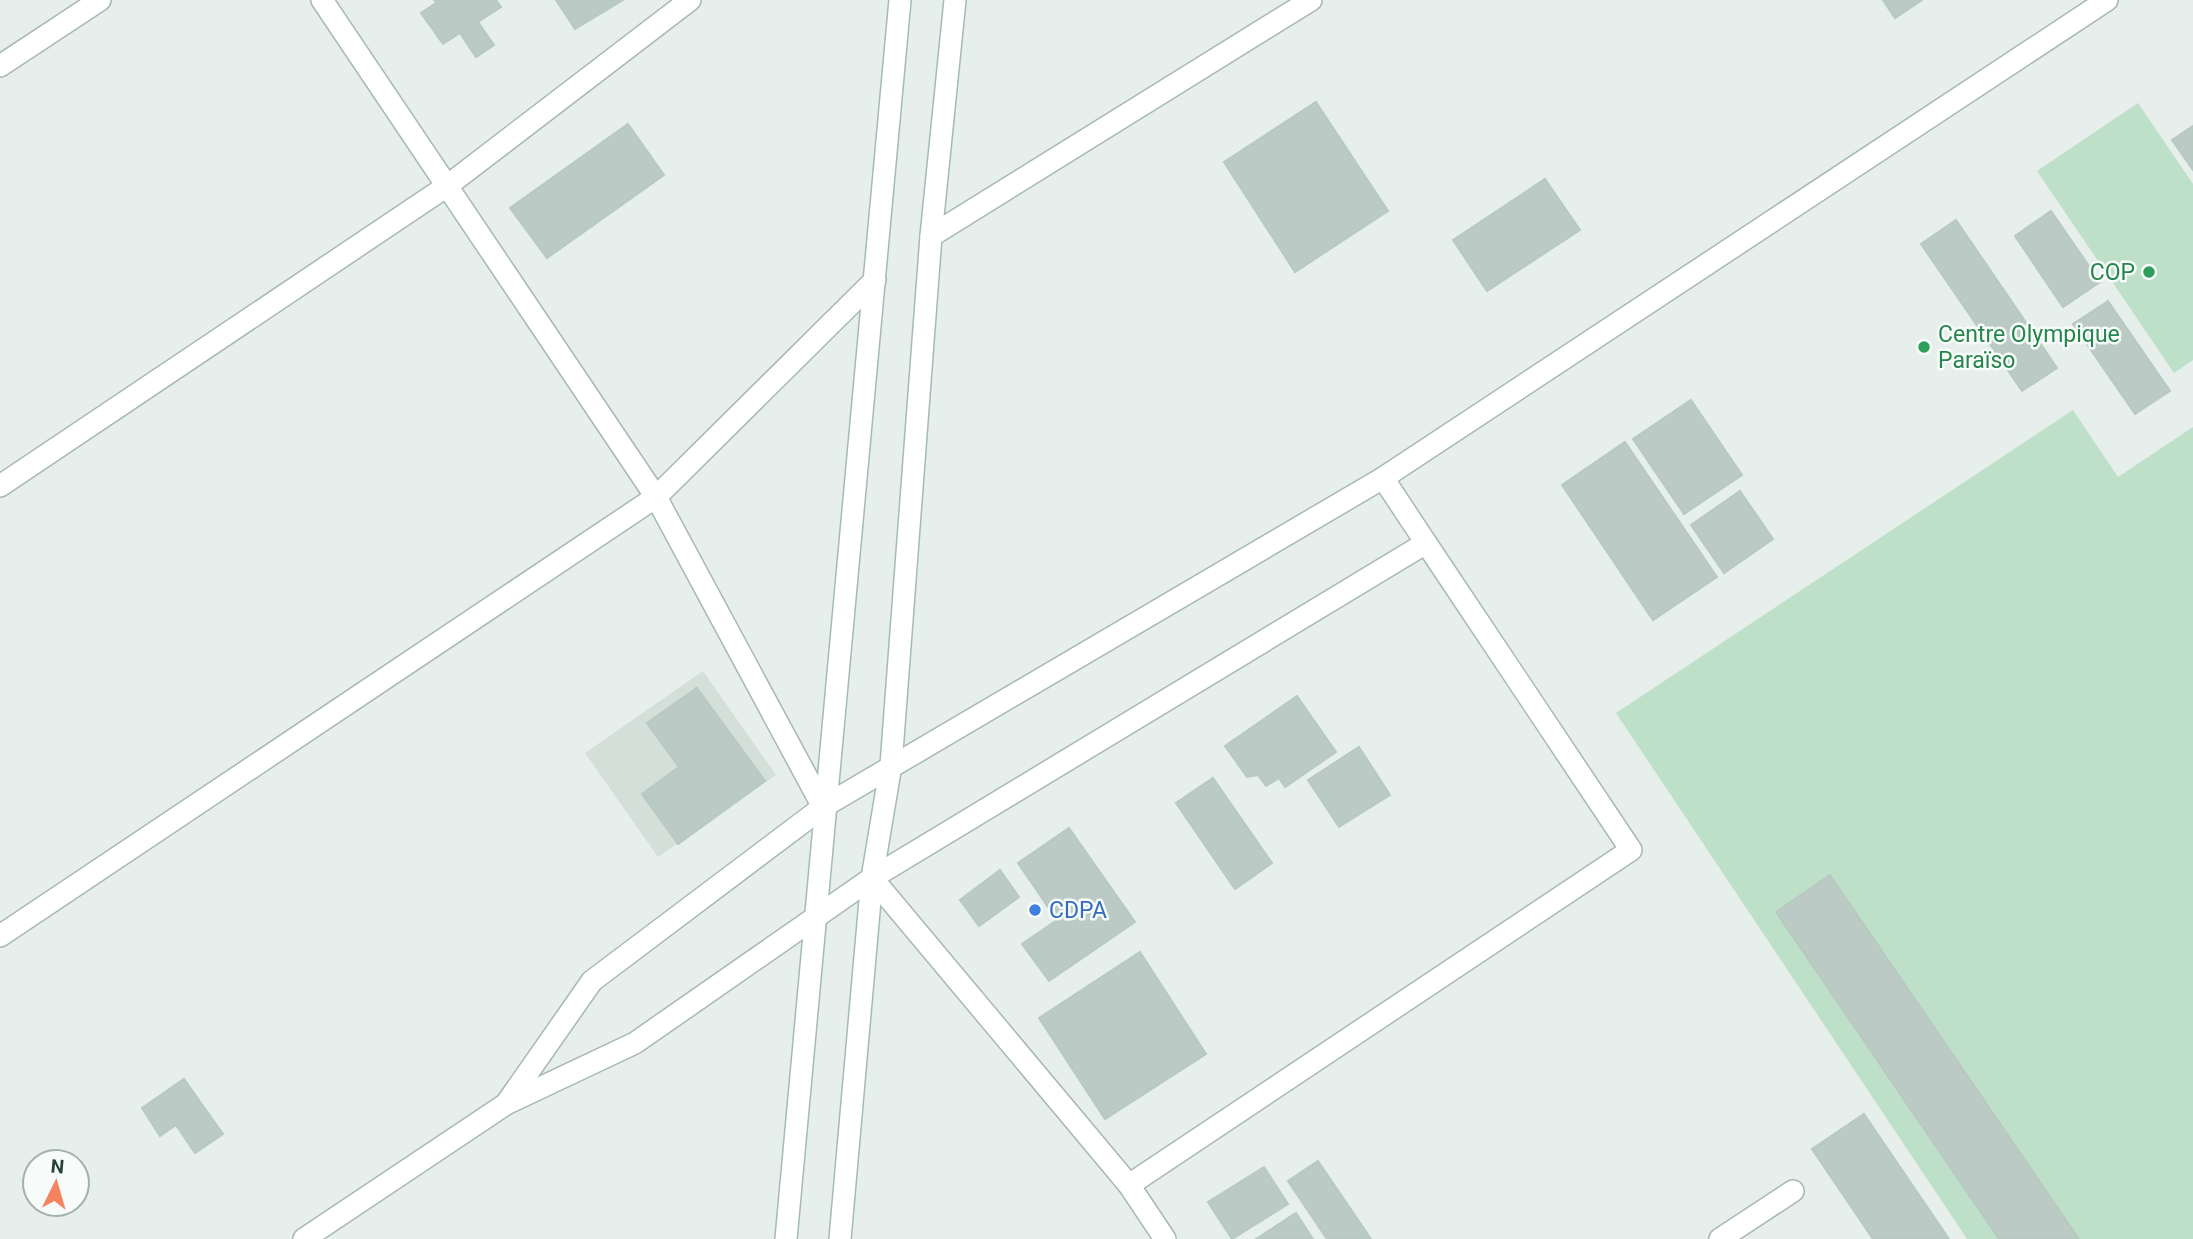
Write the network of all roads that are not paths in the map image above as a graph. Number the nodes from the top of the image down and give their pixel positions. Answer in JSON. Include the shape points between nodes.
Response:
{"nodes":[{"id":1,"x":100,"y":0,"type":"edge"},
{"id":2,"x":322,"y":0,"type":"edge"},
{"id":3,"x":690,"y":0,"type":"edge"},
{"id":4,"x":900,"y":0,"type":"edge"},
{"id":5,"x":955,"y":0,"type":"edge"},
{"id":6,"x":1311,"y":0,"type":"edge"},
{"id":7,"x":2107,"y":0,"type":"edge"},
{"id":8,"x":0,"y":66,"type":"edge"},
{"id":9,"x":447,"y":186,"type":"junction"},
{"id":10,"x":931,"y":236,"type":"junction"},
{"id":11,"x":875,"y":280,"type":"junction"},
{"id":12,"x":1383,"y":478,"type":"junction"},
{"id":13,"x":0,"y":486,"type":"edge"},
{"id":14,"x":656,"y":497,"type":"junction"},
{"id":15,"x":1426,"y":543,"type":"junction"},
{"id":16,"x":891,"y":765,"type":"junction"},
{"id":17,"x":823,"y":807,"type":"junction"},
{"id":18,"x":872,"y":878,"type":"junction"},
{"id":19,"x":815,"y":914,"type":"junction"},
{"id":20,"x":0,"y":936,"type":"edge"},
{"id":21,"x":506,"y":1104,"type":"junction"},
{"id":22,"x":1129,"y":1185,"type":"junction"},
{"id":23,"x":1793,"y":1191,"type":"dead end"},
{"id":24,"x":304,"y":1239,"type":"edge"},
{"id":25,"x":786,"y":1239,"type":"edge"},
{"id":26,"x":840,"y":1239,"type":"edge"},
{"id":27,"x":1165,"y":1239,"type":"edge"},
{"id":28,"x":1720,"y":1239,"type":"edge"}],
"edges":[{"from":1,"to":8,"type":"street"},
{"from":2,"to":9,"type":"street"},
{"from":3,"to":9,"type":"street"},
{"from":4,"to":11,"type":"street"},
{"from":5,"to":10,"type":"street"},
{"from":6,"to":10,"type":"street"},
{"from":7,"to":12,"type":"street"},
{"from":9,"to":13,"type":"street"},
{"from":9,"to":14,"type":"street"},
{"from":10,"to":16,"type":"street"},
{"from":11,"to":14,"type":"street"},
{"from":11,"to":17,"type":"street"},
{"from":12,"to":15,"type":"street"},
{"from":12,"to":16,"type":"street"},
{"from":14,"to":17,"type":"street"},
{"from":14,"to":20,"type":"street"},
{"from":15,"to":18,"type":"street"},
{"from":15,"to":22,"type":"street","via":[[1631,850]]},
{"from":16,"to":17,"type":"street"},
{"from":16,"to":18,"type":"street"},
{"from":17,"to":19,"type":"street"},
{"from":17,"to":21,"type":"street","via":[[592,981]]},
{"from":18,"to":19,"type":"street"},
{"from":18,"to":22,"type":"street"},
{"from":18,"to":26,"type":"street"},
{"from":19,"to":21,"type":"street","via":[[635,1043]]},
{"from":19,"to":25,"type":"street"},
{"from":21,"to":24,"type":"street"},
{"from":22,"to":27,"type":"street"},
{"from":23,"to":28,"type":"street"}]}
